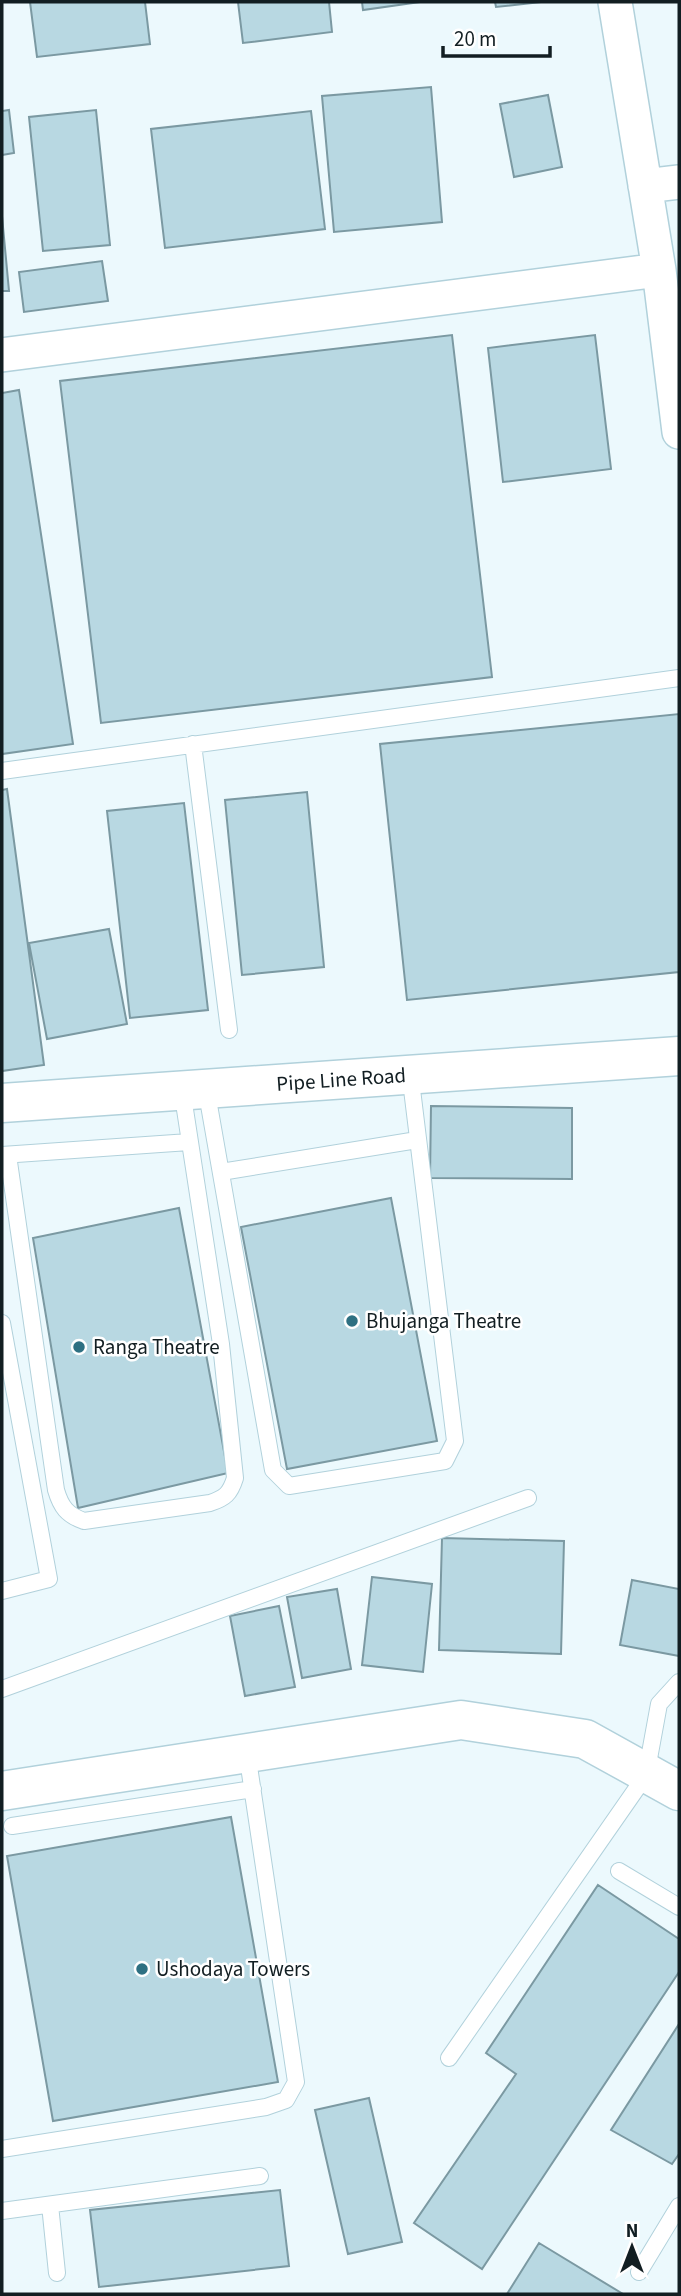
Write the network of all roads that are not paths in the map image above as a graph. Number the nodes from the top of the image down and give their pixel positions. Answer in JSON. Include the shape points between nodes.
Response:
{"nodes":[{"id":1,"x":622,"y":3,"type":"edge"},
{"id":2,"x":679,"y":182,"type":"edge"},
{"id":3,"x":645,"y":186,"type":"junction"},
{"id":4,"x":659,"y":270,"type":"junction"},
{"id":5,"x":2,"y":355,"type":"edge"},
{"id":6,"x":679,"y":432,"type":"edge"},
{"id":7,"x":679,"y":678,"type":"edge"},
{"id":8,"x":193,"y":744,"type":"junction"},
{"id":9,"x":2,"y":771,"type":"edge"},
{"id":10,"x":229,"y":1030,"type":"dead end"},
{"id":11,"x":679,"y":1056,"type":"edge"},
{"id":12,"x":410,"y":1073,"type":"junction"},
{"id":13,"x":194,"y":1089,"type":"junction"},
{"id":14,"x":2,"y":1103,"type":"edge"},
{"id":15,"x":417,"y":1140,"type":"junction"},
{"id":16,"x":190,"y":1142,"type":"junction"},
{"id":17,"x":5,"y":1155,"type":"edge"},
{"id":18,"x":220,"y":1172,"type":"junction"},
{"id":19,"x":2,"y":1323,"type":"edge"},
{"id":20,"x":528,"y":1499,"type":"dead end"},
{"id":21,"x":2,"y":1591,"type":"edge"},
{"id":22,"x":679,"y":1682,"type":"edge"},
{"id":23,"x":2,"y":1689,"type":"edge"},
{"id":24,"x":247,"y":1752,"type":"junction"},
{"id":25,"x":663,"y":1783,"type":"edge"},
{"id":26,"x":157,"y":1784,"type":"junction"},
{"id":27,"x":253,"y":1789,"type":"junction"},
{"id":28,"x":7,"y":1808,"type":"edge"},
{"id":29,"x":619,"y":1871,"type":"dead end"},
{"id":30,"x":679,"y":1907,"type":"edge"},
{"id":31,"x":449,"y":2058,"type":"dead end"},
{"id":32,"x":2,"y":2149,"type":"edge"},
{"id":33,"x":260,"y":2176,"type":"dead end"},
{"id":34,"x":50,"y":2205,"type":"junction"},
{"id":35,"x":679,"y":2206,"type":"edge"},
{"id":36,"x":2,"y":2210,"type":"edge"},
{"id":37,"x":639,"y":2272,"type":"dead end"},
{"id":38,"x":57,"y":2273,"type":"dead end"}],
"edges":[{"from":1,"to":3,"type":"street"},
{"from":2,"to":3,"type":"street"},
{"from":3,"to":4,"type":"street"},
{"from":4,"to":5,"type":"street"},
{"from":4,"to":6,"type":"street"},
{"from":7,"to":8,"type":"lane"},
{"from":8,"to":9,"type":"lane"},
{"from":8,"to":10,"type":"lane"},
{"from":11,"to":12,"type":"street","name":"Pipe Line Road"},
{"from":12,"to":13,"type":"street","name":"Pipe Line Road"},
{"from":12,"to":15,"type":"lane"},
{"from":13,"to":14,"type":"street","name":"Pipe Line Road"},
{"from":13,"to":16,"type":"lane"},
{"from":13,"to":18,"type":"lane"},
{"from":15,"to":18,"type":"lane"},
{"from":15,"to":18,"type":"lane","via":[[455,1441],[445,1461],[289,1486],[273,1470]]},
{"from":16,"to":17,"type":"lane"},
{"from":16,"to":17,"type":"lane","via":[[221,1344],[235,1478],[225,1498],[210,1503],[84,1521],[61,1507],[56,1490]]},
{"from":19,"to":21,"type":"lane","via":[[49,1579]]},
{"from":20,"to":23,"type":"lane"},
{"from":22,"to":25,"type":"lane","via":[[659,1704]]},
{"from":24,"to":25,"type":"street","via":[[461,1720],[585,1739]]},
{"from":24,"to":26,"type":"street"},
{"from":24,"to":27,"type":"lane"},
{"from":25,"to":31,"type":"lane"},
{"from":26,"to":27,"type":"lane"},
{"from":26,"to":28,"type":"street"},
{"from":27,"to":32,"type":"lane","via":[[296,2082],[286,2099],[266,2107]]},
{"from":29,"to":30,"type":"lane"},
{"from":33,"to":34,"type":"lane"},
{"from":34,"to":36,"type":"lane"},
{"from":34,"to":38,"type":"lane"},
{"from":35,"to":37,"type":"lane"}]}
